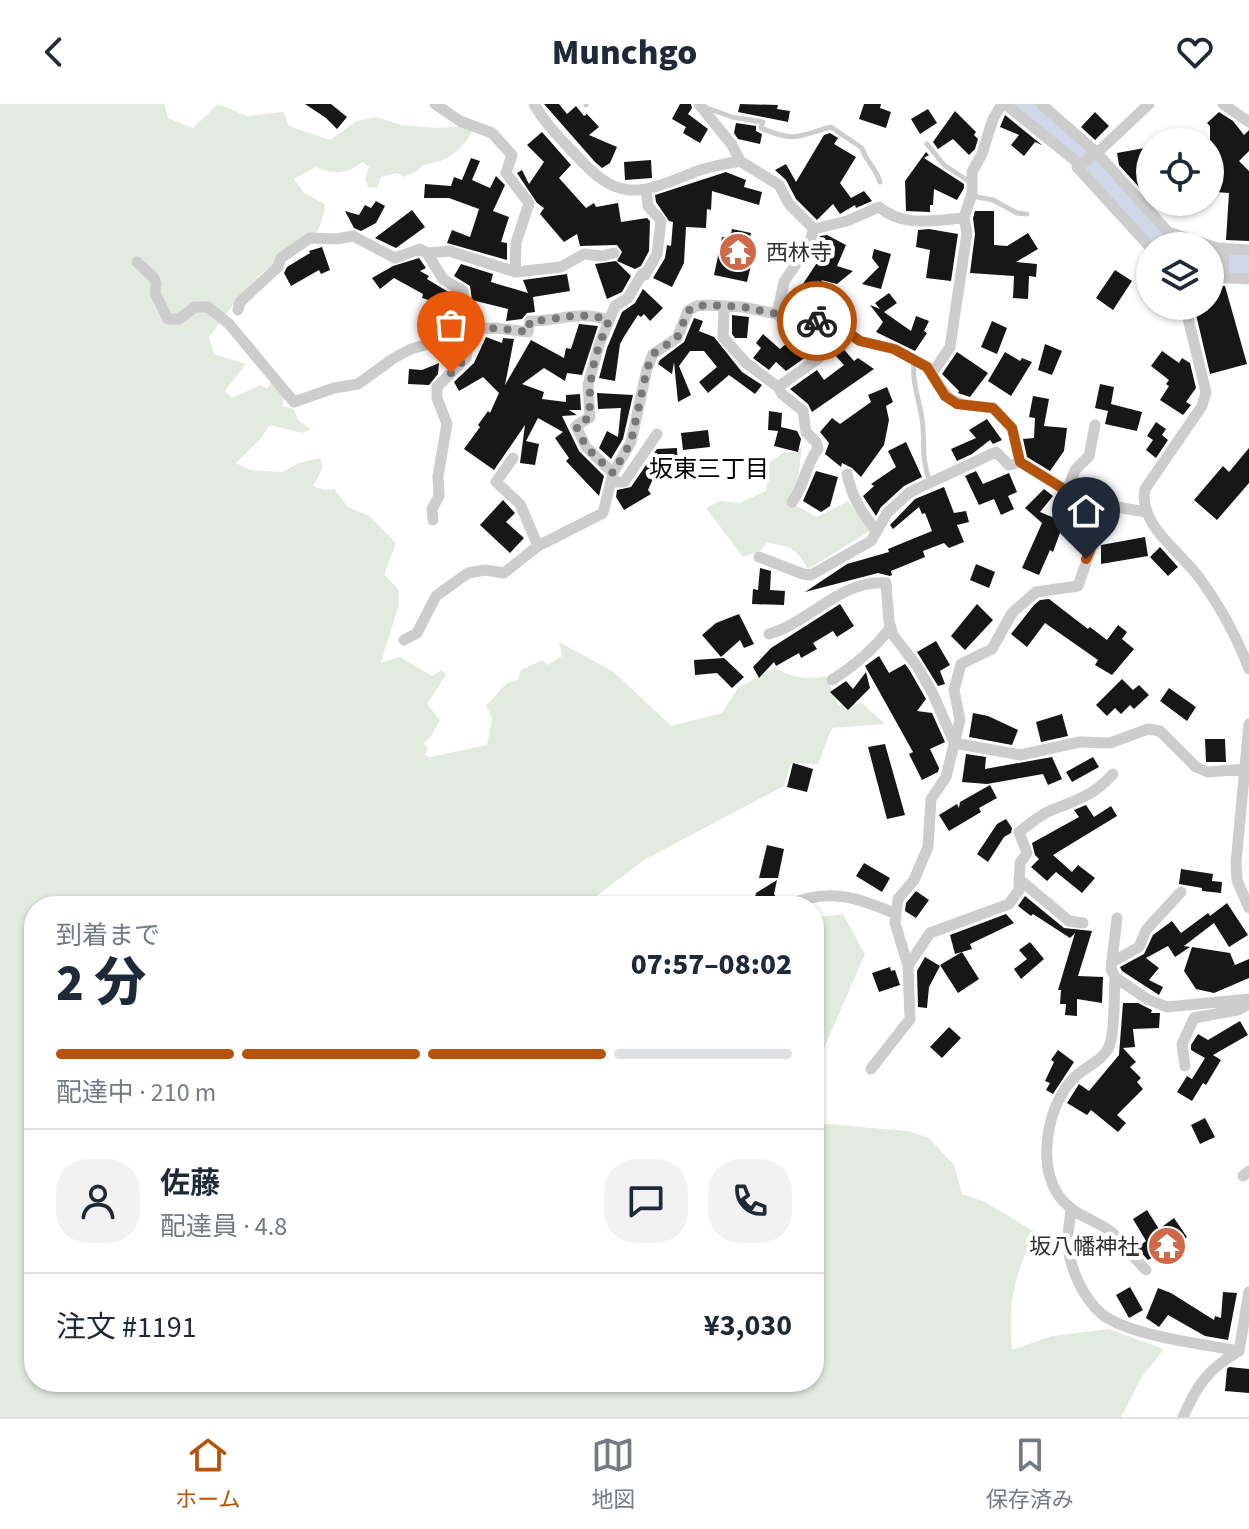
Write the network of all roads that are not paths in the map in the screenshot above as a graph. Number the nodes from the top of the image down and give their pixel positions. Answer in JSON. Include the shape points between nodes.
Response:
{"nodes":[{"id":1,"x":435,"y":104,"type":"edge"},
{"id":2,"x":534,"y":104,"type":"edge"},
{"id":3,"x":699,"y":104,"type":"edge"},
{"id":4,"x":1003,"y":104,"type":"edge"},
{"id":5,"x":1041,"y":104,"type":"edge"},
{"id":6,"x":1149,"y":104,"type":"edge"},
{"id":7,"x":1223,"y":104,"type":"edge"},
{"id":8,"x":1249,"y":122,"type":"edge"},
{"id":9,"x":927,"y":144,"type":"dead end"},
{"id":10,"x":1097,"y":153,"type":"junction"},
{"id":11,"x":740,"y":161,"type":"junction"},
{"id":12,"x":1077,"y":167,"type":"junction"},
{"id":13,"x":880,"y":182,"type":"dead end"},
{"id":14,"x":971,"y":182,"type":"junction"},
{"id":15,"x":646,"y":189,"type":"junction"},
{"id":16,"x":971,"y":195,"type":"junction"},
{"id":17,"x":1027,"y":214,"type":"dead end"},
{"id":18,"x":964,"y":218,"type":"junction"},
{"id":19,"x":814,"y":229,"type":"junction"},
{"id":20,"x":1136,"y":232,"type":"edge"},
{"id":21,"x":1168,"y":232,"type":"edge"},
{"id":22,"x":1224,"y":248,"type":"edge"},
{"id":23,"x":1249,"y":250,"type":"edge"},
{"id":24,"x":427,"y":253,"type":"junction"},
{"id":25,"x":614,"y":253,"type":"dead end"},
{"id":26,"x":137,"y":262,"type":"dead end"},
{"id":27,"x":515,"y":272,"type":"junction"},
{"id":28,"x":1224,"y":278,"type":"edge"},
{"id":29,"x":1249,"y":279,"type":"edge"},
{"id":30,"x":724,"y":306,"type":"junction"},
{"id":31,"x":238,"y":310,"type":"dead end"},
{"id":32,"x":777,"y":314,"type":"junction"},
{"id":33,"x":609,"y":320,"type":"junction"},
{"id":34,"x":1188,"y":320,"type":"edge"},
{"id":35,"x":465,"y":330,"type":"junction"},
{"id":36,"x":842,"y":331,"type":"junction"},
{"id":37,"x":914,"y":361,"type":"junction"},
{"id":38,"x":927,"y":367,"type":"junction"},
{"id":39,"x":778,"y":387,"type":"junction"},
{"id":40,"x":1095,"y":425,"type":"dead end"},
{"id":41,"x":657,"y":434,"type":"dead end"},
{"id":42,"x":513,"y":458,"type":"dead end"},
{"id":43,"x":1020,"y":462,"type":"junction"},
{"id":44,"x":847,"y":474,"type":"dead end"},
{"id":45,"x":612,"y":477,"type":"junction"},
{"id":46,"x":931,"y":482,"type":"junction"},
{"id":47,"x":1067,"y":491,"type":"junction"},
{"id":48,"x":792,"y":502,"type":"dead end"},
{"id":49,"x":1146,"y":512,"type":"junction"},
{"id":50,"x":433,"y":520,"type":"dead end"},
{"id":51,"x":1086,"y":525,"type":"junction"},
{"id":52,"x":876,"y":530,"type":"junction"},
{"id":53,"x":538,"y":546,"type":"junction"},
{"id":54,"x":759,"y":557,"type":"dead end"},
{"id":55,"x":891,"y":627,"type":"junction"},
{"id":56,"x":769,"y":634,"type":"dead end"},
{"id":57,"x":404,"y":640,"type":"dead end"},
{"id":58,"x":1249,"y":669,"type":"edge"},
{"id":59,"x":832,"y":680,"type":"dead end"},
{"id":60,"x":1249,"y":724,"type":"edge"},
{"id":61,"x":954,"y":743,"type":"junction"},
{"id":62,"x":1247,"y":760,"type":"edge"},
{"id":63,"x":1113,"y":774,"type":"dead end"},
{"id":64,"x":1019,"y":879,"type":"junction"},
{"id":65,"x":1181,"y":892,"type":"dead end"},
{"id":66,"x":819,"y":896,"type":"edge"},
{"id":67,"x":1249,"y":908,"type":"edge"},
{"id":68,"x":896,"y":914,"type":"junction"},
{"id":69,"x":1117,"y":918,"type":"dead end"},
{"id":70,"x":1083,"y":923,"type":"dead end"},
{"id":71,"x":1112,"y":962,"type":"junction"},
{"id":72,"x":908,"y":966,"type":"junction"},
{"id":73,"x":1115,"y":977,"type":"junction"},
{"id":74,"x":1249,"y":1002,"type":"edge"},
{"id":75,"x":1185,"y":1066,"type":"dead end"},
{"id":76,"x":871,"y":1069,"type":"dead end"},
{"id":77,"x":1071,"y":1209,"type":"junction"},
{"id":78,"x":1146,"y":1270,"type":"dead end"},
{"id":79,"x":1249,"y":1292,"type":"edge"},
{"id":80,"x":1239,"y":1351,"type":"junction"},
{"id":81,"x":1183,"y":1417,"type":"edge"}],
"edges":[{"from":1,"to":27,"type":"street","via":[[492,133],[512,155],[506,173],[529,203],[516,243]]},
{"from":2,"to":15,"type":"street","via":[[591,173],[624,192]]},
{"from":3,"to":11,"type":"street"},
{"from":3,"to":13,"type":"lane","via":[[763,122],[761,128],[788,139],[831,127],[862,148]]},
{"from":4,"to":12,"type":"street"},
{"from":4,"to":14,"type":"street"},
{"from":5,"to":10,"type":"street"},
{"from":6,"to":10,"type":"street"},
{"from":7,"to":8,"type":"street"},
{"from":9,"to":14,"type":"lane","via":[[944,165]]},
{"from":10,"to":12,"type":"street"},
{"from":10,"to":21,"type":"street"},
{"from":11,"to":15,"type":"street"},
{"from":11,"to":19,"type":"street","via":[[779,185],[789,204]]},
{"from":12,"to":20,"type":"street"},
{"from":14,"to":16,"type":"street"},
{"from":15,"to":33,"type":"street","via":[[648,206],[661,221],[657,254]]},
{"from":16,"to":17,"type":"lane"},
{"from":16,"to":18,"type":"street"},
{"from":18,"to":19,"type":"street","via":[[902,221],[879,207]]},
{"from":18,"to":38,"type":"street","via":[[967,233],[950,347],[936,368]]},
{"from":19,"to":32,"type":"street","via":[[784,282]]},
{"from":22,"to":23,"type":"street"},
{"from":24,"to":27,"type":"street","via":[[449,251]]},
{"from":24,"to":31,"type":"street","via":[[420,249],[395,258],[353,236],[310,238],[281,258]]},
{"from":24,"to":35,"type":"street","via":[[443,279],[463,291],[456,317]]},
{"from":25,"to":27,"type":"street","via":[[584,254],[561,267]]},
{"from":26,"to":35,"type":"street","via":[[154,278],[168,319],[208,307],[229,324],[294,402],[358,384],[411,349],[432,344],[447,331]]},
{"from":28,"to":29,"type":"street"},
{"from":30,"to":32,"type":"street"},
{"from":30,"to":39,"type":"street","via":[[723,337]]},
{"from":30,"to":45,"type":"street","via":[[688,311],[677,338],[653,354],[631,442]]},
{"from":32,"to":36,"type":"street","via":[[784,321],[835,324]]},
{"from":33,"to":35,"type":"street","via":[[587,313],[530,321],[528,332]]},
{"from":33,"to":45,"type":"street","via":[[588,385],[590,417],[576,426]]},
{"from":34,"to":49,"type":"street","via":[[1206,392],[1202,406],[1145,489]]},
{"from":35,"to":50,"type":"street","via":[[466,358],[437,387],[447,424]]},
{"from":36,"to":37,"type":"street"},
{"from":36,"to":39,"type":"street","via":[[819,358]]},
{"from":37,"to":38,"type":"street"},
{"from":37,"to":46,"type":"lane","via":[[922,462]]},
{"from":38,"to":43,"type":"street","via":[[945,396],[957,404],[993,408],[1012,428]]},
{"from":39,"to":48,"type":"street","via":[[803,411],[806,432],[818,449]]},
{"from":40,"to":47,"type":"street","via":[[1089,456],[1075,470]]},
{"from":41,"to":45,"type":"street","via":[[624,482]]},
{"from":42,"to":53,"type":"street","via":[[496,482],[520,504]]},
{"from":43,"to":46,"type":"street","via":[[1009,465],[996,452]]},
{"from":43,"to":47,"type":"street"},
{"from":44,"to":52,"type":"street","via":[[851,495]]},
{"from":45,"to":53,"type":"street","via":[[603,513]]},
{"from":46,"to":52,"type":"street","via":[[906,495]]},
{"from":47,"to":51,"type":"street"},
{"from":49,"to":51,"type":"street","via":[[1117,507]]},
{"from":49,"to":58,"type":"street","via":[[1198,577]]},
{"from":51,"to":61,"type":"street","via":[[1093,543],[1078,586],[1036,592],[1012,613],[992,649],[961,664],[954,690],[960,720]]},
{"from":52,"to":54,"type":"street","via":[[871,541],[811,575]]},
{"from":53,"to":57,"type":"street","via":[[504,573],[468,573],[436,596],[417,633]]},
{"from":55,"to":56,"type":"street","via":[[886,583],[870,582]]},
{"from":55,"to":59,"type":"street","via":[[858,663]]},
{"from":55,"to":61,"type":"street","via":[[933,694]]},
{"from":60,"to":62,"type":"street"},
{"from":61,"to":62,"type":"street","via":[[1020,755],[1080,742],[1110,743],[1148,729],[1160,731],[1208,772]]},
{"from":61,"to":68,"type":"street","via":[[946,777],[931,799],[928,847],[914,880],[898,899]]},
{"from":62,"to":67,"type":"street","via":[[1236,863]]},
{"from":63,"to":64,"type":"street","via":[[1089,796],[1050,810],[1019,832],[1027,853]]},
{"from":64,"to":70,"type":"street","via":[[1069,921]]},
{"from":64,"to":72,"type":"street","via":[[1019,890],[1009,904],[930,933]]},
{"from":65,"to":71,"type":"street","via":[[1146,930],[1139,947]]},
{"from":66,"to":68,"type":"street","via":[[859,898]]},
{"from":68,"to":72,"type":"street"},
{"from":69,"to":71,"type":"street"},
{"from":71,"to":73,"type":"street"},
{"from":72,"to":76,"type":"street","via":[[910,1019]]},
{"from":73,"to":74,"type":"street","via":[[1167,1007]]},
{"from":73,"to":77,"type":"street","via":[[1110,1044],[1072,1080],[1049,1127],[1051,1176]]},
{"from":74,"to":75,"type":"street","via":[[1238,1010],[1194,1018],[1182,1044]]},
{"from":77,"to":78,"type":"street","via":[[1107,1229]]},
{"from":77,"to":80,"type":"street","via":[[1071,1266],[1104,1316],[1129,1328]]},
{"from":79,"to":80,"type":"street"},
{"from":80,"to":81,"type":"street","via":[[1202,1380]]}]}
